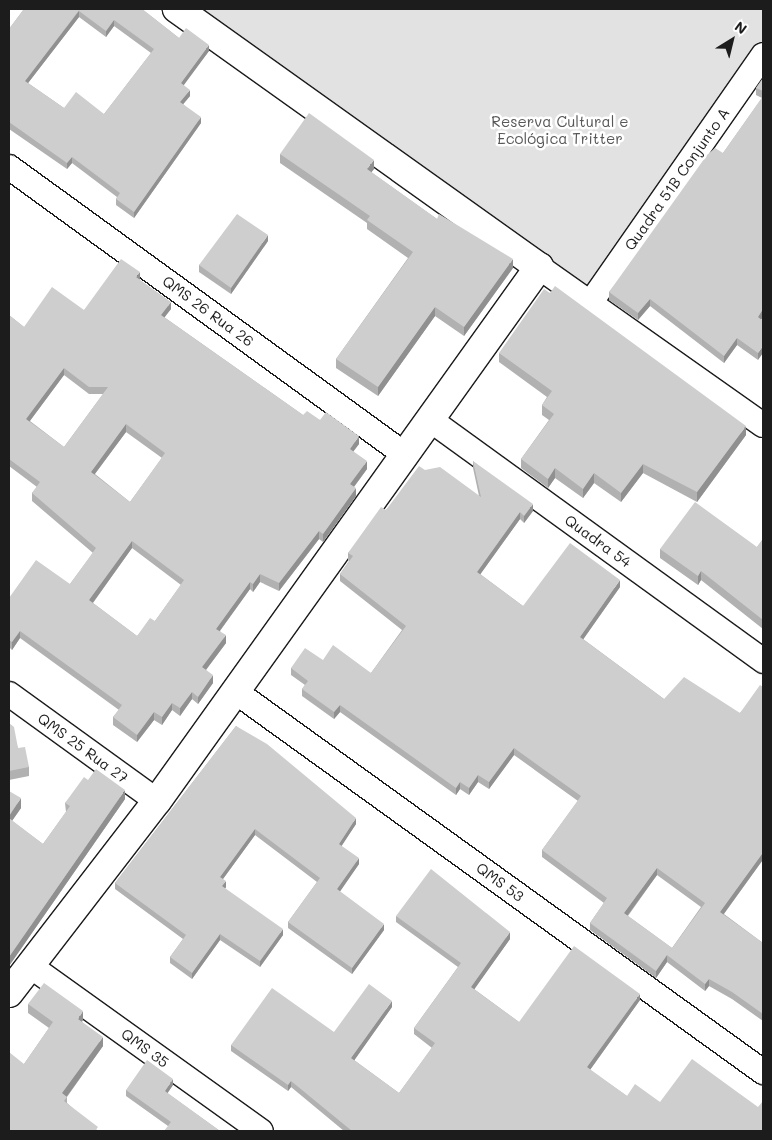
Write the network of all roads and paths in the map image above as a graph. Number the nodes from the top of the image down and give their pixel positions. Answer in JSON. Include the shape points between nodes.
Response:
{"nodes":[{"id":1,"x":177,"y":9,"type":"edge"},
{"id":2,"x":763,"y":55,"type":"edge"},
{"id":3,"x":9,"y":167,"type":"edge"},
{"id":4,"x":539,"y":267,"type":"junction"},
{"id":5,"x":591,"y":302,"type":"junction"},
{"id":6,"x":761,"y":420,"type":"edge"},
{"id":7,"x":432,"y":421,"type":"junction"},
{"id":8,"x":406,"y":455,"type":"junction"},
{"id":9,"x":763,"y":661,"type":"edge"},
{"id":10,"x":236,"y":692,"type":"junction"},
{"id":11,"x":9,"y":694,"type":"edge"},
{"id":12,"x":157,"y":801,"type":"junction"},
{"id":13,"x":29,"y":965,"type":"junction"},
{"id":14,"x":9,"y":993,"type":"edge"},
{"id":15,"x":763,"y":1072,"type":"edge"},
{"id":16,"x":261,"y":1131,"type":"edge"}],
"edges":[{"from":1,"to":4,"type":"street"},
{"from":2,"to":5,"type":"street","name":"Quadra 51B Conjunto A"},
{"from":3,"to":8,"type":"street","name":"QMS 26 Rua 26"},
{"from":4,"to":5,"type":"street"},
{"from":4,"to":7,"type":"street"},
{"from":5,"to":6,"type":"street"},
{"from":7,"to":8,"type":"street"},
{"from":7,"to":9,"type":"street","name":"Quadra 54"},
{"from":8,"to":10,"type":"street"},
{"from":10,"to":12,"type":"street"},
{"from":10,"to":15,"type":"street","name":"QMS 53"},
{"from":11,"to":12,"type":"street","name":"QMS 25 Rua 27"},
{"from":12,"to":13,"type":"street"},
{"from":13,"to":14,"type":"street"},
{"from":13,"to":16,"type":"street","name":"QMS 35"}]}
